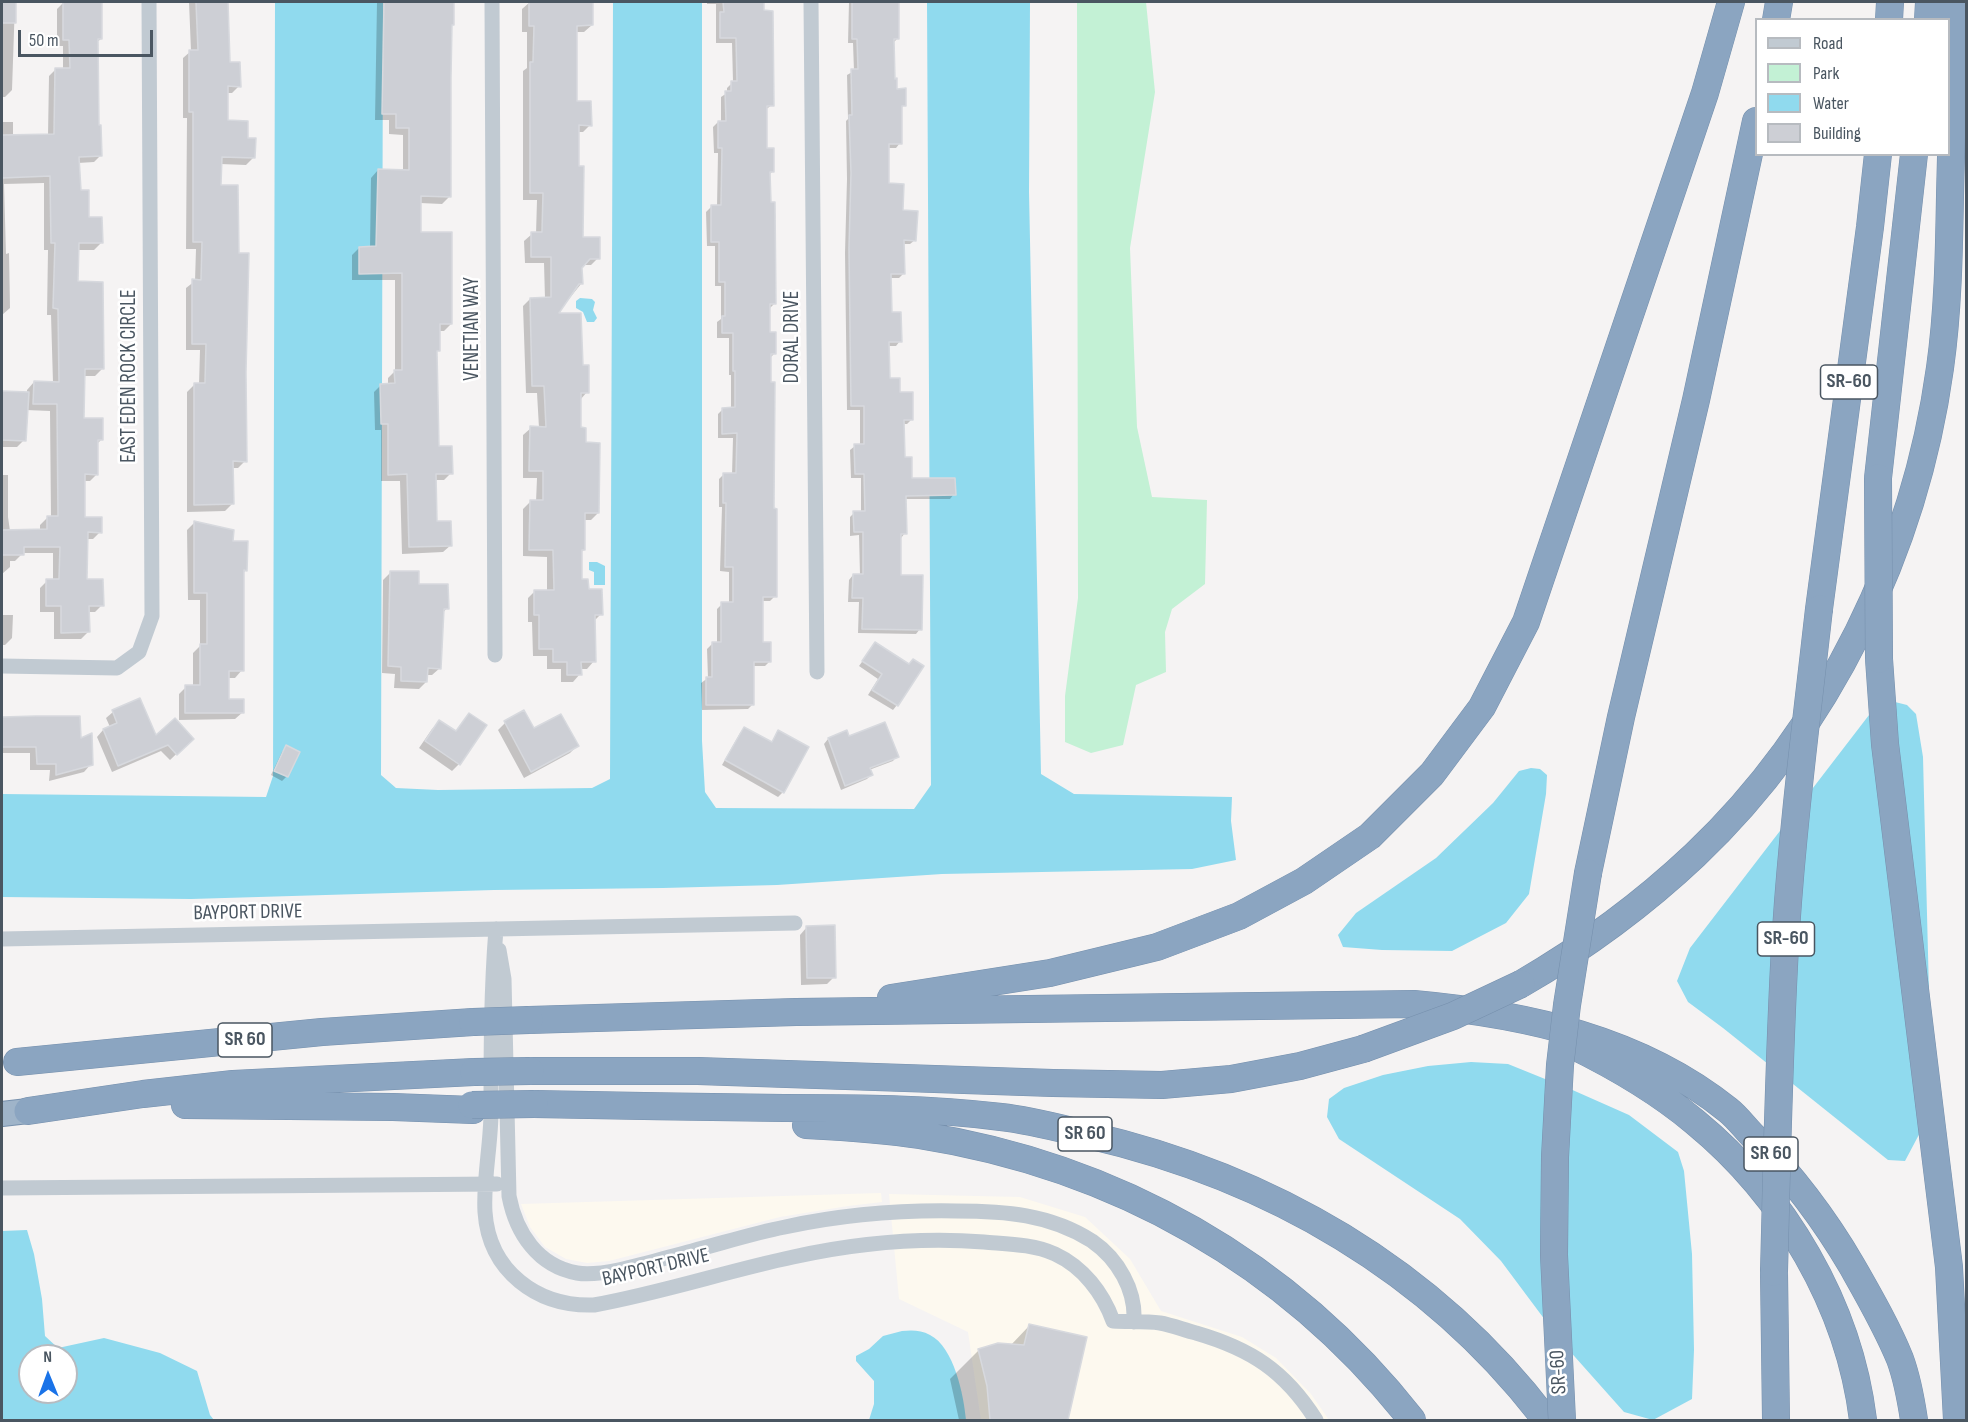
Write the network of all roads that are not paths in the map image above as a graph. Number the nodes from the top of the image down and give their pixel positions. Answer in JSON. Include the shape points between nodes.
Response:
{"nodes":[{"id":1,"x":149,"y":2,"type":"edge"},
{"id":2,"x":492,"y":2,"type":"edge"},
{"id":3,"x":811,"y":2,"type":"edge"},
{"id":4,"x":1731,"y":2,"type":"edge"},
{"id":5,"x":1779,"y":2,"type":"edge"},
{"id":6,"x":1890,"y":2,"type":"edge"},
{"id":7,"x":1929,"y":2,"type":"edge"},
{"id":8,"x":1955,"y":2,"type":"edge"},
{"id":9,"x":1776,"y":18,"type":"edge"},
{"id":10,"x":1889,"y":18,"type":"edge"},
{"id":11,"x":1928,"y":18,"type":"edge"},
{"id":12,"x":1755,"y":126,"type":"edge"},
{"id":13,"x":1878,"y":156,"type":"edge"},
{"id":14,"x":1914,"y":156,"type":"edge"},
{"id":15,"x":495,"y":655,"type":"dead end"},
{"id":16,"x":2,"y":666,"type":"edge"},
{"id":17,"x":817,"y":672,"type":"dead end"},
{"id":18,"x":795,"y":923,"type":"dead end"},
{"id":19,"x":496,"y":929,"type":"junction"},
{"id":20,"x":2,"y":939,"type":"edge"},
{"id":21,"x":796,"y":1012,"type":"junction"},
{"id":22,"x":1505,"y":1015,"type":"junction"},
{"id":23,"x":9,"y":1063,"type":"edge"},
{"id":24,"x":533,"y":1109,"type":"junction"},
{"id":25,"x":15,"y":1112,"type":"edge"},
{"id":26,"x":487,"y":1184,"type":"junction"},
{"id":27,"x":508,"y":1184,"type":"junction"},
{"id":28,"x":2,"y":1188,"type":"edge"},
{"id":29,"x":1134,"y":1322,"type":"junction"},
{"id":30,"x":1316,"y":1420,"type":"edge"},
{"id":31,"x":1412,"y":1420,"type":"edge"},
{"id":32,"x":1545,"y":1420,"type":"edge"},
{"id":33,"x":1562,"y":1420,"type":"edge"},
{"id":34,"x":1776,"y":1420,"type":"edge"},
{"id":35,"x":1863,"y":1420,"type":"edge"},
{"id":36,"x":1914,"y":1420,"type":"edge"},
{"id":37,"x":1957,"y":1420,"type":"edge"}],
"edges":[{"from":1,"to":16,"type":"street","name":"EAST EDEN ROCK CIRCLE","via":[[153,616],[139,652],[117,668]]},
{"from":2,"to":15,"type":"street","name":"VENETIAN WAY"},
{"from":3,"to":17,"type":"street","name":"DORAL DRIVE"},
{"from":4,"to":21,"type":"highway","via":[[1705,93],[1527,622],[1482,707],[1432,774],[1370,836],[1304,882],[1239,916],[1188,936],[1050,973]]},
{"from":5,"to":9,"type":"highway"},
{"from":6,"to":10,"type":"highway"},
{"from":7,"to":11,"type":"highway"},
{"from":8,"to":25,"type":"highway","bridge":true,"via":[[1948,250],[1940,367],[1918,476],[1870,607],[1815,707],[1748,799],[1666,881],[1567,957],[1521,984],[1453,1016],[1363,1049],[1299,1066],[1162,1085],[698,1071],[474,1072],[233,1084]]},
{"from":12,"to":33,"type":"highway","name":"SR-60","number":"SR-60","bridge":true,"via":[[1588,873],[1567,1005],[1555,1157],[1554,1255]]},
{"from":13,"to":34,"type":"highway","name":"SR-60","number":"SR-60","bridge":true,"via":[[1800,769],[1786,928],[1774,1272]]},
{"from":14,"to":37,"type":"highway","bridge":true,"via":[[1878,478],[1879,659],[1885,744],[1949,1267]]},
{"from":18,"to":19,"type":"street"},
{"from":19,"to":20,"type":"street","name":"BAYPORT DRIVE"},
{"from":19,"to":26,"type":"street","name":"BAYPORT DRIVE","via":[[491,980]]},
{"from":19,"to":27,"type":"street","name":"BAYPORT DRIVE","via":[[504,979]]},
{"from":21,"to":22,"type":"highway","number":"SR 60","via":[[1414,1004]]},
{"from":21,"to":23,"type":"highway","number":"SR 60","bridge":true,"via":[[473,1022],[322,1032]]},
{"from":22,"to":35,"type":"highway","via":[[1588,1053],[1648,1087],[1695,1121],[1750,1174],[1815,1270],[1854,1373]]},
{"from":22,"to":36,"type":"highway","number":"SR 60","via":[[1614,1045],[1676,1076],[1730,1111],[1800,1188],[1843,1250],[1900,1360]]},
{"from":24,"to":25,"type":"highway","number":"SR 60","bridge":true,"via":[[225,1104],[93,1106]]},
{"from":24,"to":31,"type":"highway","number":"SR 60","via":[[865,1128],[966,1143],[1047,1165],[1176,1220],[1263,1275],[1352,1351]]},
{"from":24,"to":32,"type":"highway","number":"SR 60","via":[[950,1112],[1046,1125],[1141,1148],[1253,1189],[1360,1248],[1460,1327]]},
{"from":26,"to":27,"type":"street"},
{"from":26,"to":28,"type":"street"},
{"from":26,"to":29,"type":"street","name":"BAYPORT DRIVE","via":[[488,1229],[502,1262],[520,1283],[566,1304],[611,1302],[825,1250],[882,1242],[943,1240],[1021,1246],[1056,1254],[1095,1287],[1113,1321]]},
{"from":27,"to":29,"type":"street","name":"BAYPORT DRIVE","via":[[517,1223],[535,1251],[556,1266],[580,1274],[610,1271],[782,1227],[849,1216],[927,1210],[1034,1216],[1070,1228],[1109,1256],[1130,1289]]},
{"from":29,"to":30,"type":"street","name":"BAYPORT DRIVE","via":[[1161,1323],[1239,1347],[1281,1377]]}]}
